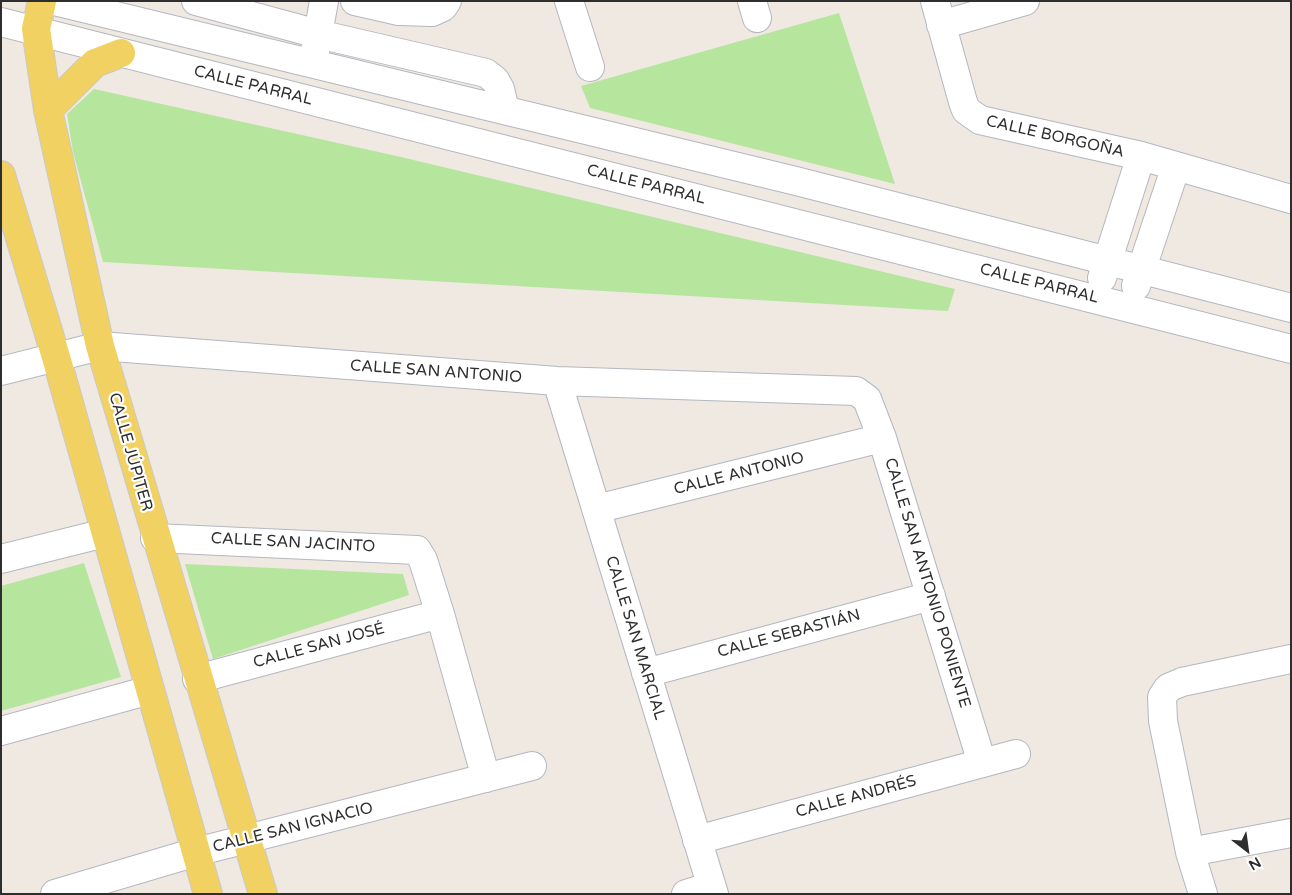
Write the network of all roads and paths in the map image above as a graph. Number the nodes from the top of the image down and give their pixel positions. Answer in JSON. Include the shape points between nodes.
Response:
{"nodes":[{"id":1,"x":42,"y":1,"type":"edge"},
{"id":2,"x":196,"y":1,"type":"edge"},
{"id":3,"x":324,"y":1,"type":"edge"},
{"id":4,"x":355,"y":1,"type":"edge"},
{"id":5,"x":446,"y":1,"type":"edge"},
{"id":6,"x":569,"y":1,"type":"edge"},
{"id":7,"x":1025,"y":1,"type":"edge"},
{"id":8,"x":71,"y":3,"type":"edge"},
{"id":9,"x":938,"y":13,"type":"edge"},
{"id":10,"x":1,"y":22,"type":"edge"},
{"id":11,"x":36,"y":29,"type":"junction"},
{"id":12,"x":318,"y":34,"type":"junction"},
{"id":13,"x":121,"y":52,"type":"junction"},
{"id":14,"x":312,"y":62,"type":"junction"},
{"id":15,"x":590,"y":67,"type":"dead end"},
{"id":16,"x":48,"y":110,"type":"junction"},
{"id":17,"x":505,"y":110,"type":"junction"},
{"id":18,"x":1141,"y":156,"type":"junction"},
{"id":19,"x":1176,"y":166,"type":"junction"},
{"id":20,"x":2,"y":183,"type":"edge"},
{"id":21,"x":1291,"y":199,"type":"edge"},
{"id":22,"x":1108,"y":262,"type":"junction"},
{"id":23,"x":1141,"y":270,"type":"junction"},
{"id":24,"x":1095,"y":298,"type":"junction"},
{"id":25,"x":1130,"y":307,"type":"junction"},
{"id":26,"x":1291,"y":308,"type":"edge"},
{"id":27,"x":100,"y":346,"type":"junction"},
{"id":28,"x":1291,"y":349,"type":"edge"},
{"id":29,"x":56,"y":357,"type":"junction"},
{"id":30,"x":1,"y":371,"type":"edge"},
{"id":31,"x":557,"y":381,"type":"junction"},
{"id":32,"x":869,"y":404,"type":"joint"},
{"id":33,"x":882,"y":438,"type":"junction"},
{"id":34,"x":596,"y":509,"type":"junction"},
{"id":35,"x":106,"y":533,"type":"junction"},
{"id":36,"x":155,"y":538,"type":"junction"},
{"id":37,"x":1,"y":559,"type":"edge"},
{"id":38,"x":931,"y":596,"type":"junction"},
{"id":39,"x":440,"y":614,"type":"junction"},
{"id":40,"x":1291,"y":659,"type":"edge"},
{"id":41,"x":646,"y":673,"type":"junction"},
{"id":42,"x":197,"y":679,"type":"junction"},
{"id":43,"x":150,"y":690,"type":"junction"},
{"id":44,"x":1,"y":731,"type":"edge"},
{"id":45,"x":1016,"y":754,"type":"dead end"},
{"id":46,"x":982,"y":763,"type":"junction"},
{"id":47,"x":532,"y":766,"type":"dead end"},
{"id":48,"x":486,"y":778,"type":"junction"},
{"id":49,"x":1291,"y":833,"type":"edge"},
{"id":50,"x":246,"y":840,"type":"junction"},
{"id":51,"x":697,"y":840,"type":"junction"},
{"id":52,"x":196,"y":852,"type":"junction"},
{"id":53,"x":1190,"y":852,"type":"junction"},
{"id":54,"x":712,"y":890,"type":"edge"},
{"id":55,"x":55,"y":894,"type":"edge"},
{"id":56,"x":208,"y":894,"type":"edge"},
{"id":57,"x":263,"y":894,"type":"edge"},
{"id":58,"x":686,"y":894,"type":"edge"},
{"id":59,"x":1203,"y":894,"type":"edge"}],
"edges":[{"from":1,"to":11,"type":"main road","name":"CALLE JÚPITER"},
{"from":2,"to":12,"type":"street"},
{"from":3,"to":12,"type":"street"},
{"from":4,"to":5,"type":"street","via":[[399,11],[432,12],[443,7]]},
{"from":6,"to":15,"type":"street"},
{"from":7,"to":9,"type":"street"},
{"from":8,"to":14,"type":"street"},
{"from":9,"to":18,"type":"street","name":"CALLE BORGOÑA","via":[[963,102],[972,116]]},
{"from":10,"to":11,"type":"street","name":"CALLE PARRAL"},
{"from":11,"to":13,"type":"street","name":"CALLE PARRAL"},
{"from":11,"to":16,"type":"main road","name":"CALLE JÚPITER"},
{"from":12,"to":14,"type":"street"},
{"from":12,"to":17,"type":"street","via":[[486,74],[500,89]]},
{"from":13,"to":16,"type":"main road","via":[[95,64]]},
{"from":13,"to":24,"type":"street","name":"CALLE PARRAL"},
{"from":14,"to":17,"type":"street"},
{"from":16,"to":27,"type":"main road","name":"CALLE JÚPITER"},
{"from":17,"to":22,"type":"street"},
{"from":18,"to":19,"type":"street","name":"CALLE BORGOÑA"},
{"from":18,"to":22,"type":"street","name":"CALLE BORGOÑA"},
{"from":19,"to":21,"type":"street","name":"CALLE BORGOÑA"},
{"from":19,"to":23,"type":"street"},
{"from":20,"to":29,"type":"main road"},
{"from":22,"to":23,"type":"street"},
{"from":22,"to":24,"type":"street","name":"CALLE BORGOÑA"},
{"from":23,"to":25,"type":"street"},
{"from":23,"to":26,"type":"street"},
{"from":24,"to":25,"type":"street","name":"CALLE PARRAL"},
{"from":25,"to":28,"type":"street","name":"CALLE PARRAL"},
{"from":27,"to":29,"type":"street","name":"CALLE SAN ANTONIO"},
{"from":27,"to":31,"type":"street","name":"CALLE SAN ANTONIO"},
{"from":27,"to":36,"type":"main road","name":"CALLE JÚPITER"},
{"from":29,"to":30,"type":"street","name":"CALLE SAN ANTONIO"},
{"from":29,"to":35,"type":"main road"},
{"from":31,"to":32,"type":"street","name":"CALLE SAN ANTONIO","via":[[856,391]]},
{"from":31,"to":34,"type":"street","name":"CALLE SAN MARCIAL"},
{"from":32,"to":33,"type":"street","name":"CALLE SAN ANTONIO PONIENTE"},
{"from":33,"to":34,"type":"street","name":"CALLE ANTONIO"},
{"from":33,"to":38,"type":"street","name":"CALLE SAN ANTONIO PONIENTE"},
{"from":34,"to":41,"type":"street","name":"CALLE SAN MARCIAL"},
{"from":35,"to":37,"type":"street"},
{"from":35,"to":43,"type":"main road"},
{"from":36,"to":39,"type":"street","name":"CALLE SAN JACINTO","via":[[413,548],[424,560]]},
{"from":36,"to":42,"type":"main road","name":"CALLE JÚPITER"},
{"from":38,"to":41,"type":"street","name":"CALLE SEBASTIÁN"},
{"from":38,"to":46,"type":"street","name":"CALLE SAN ANTONIO PONIENTE"},
{"from":39,"to":42,"type":"street","name":"CALLE SAN JOSÉ"},
{"from":39,"to":48,"type":"street"},
{"from":40,"to":53,"type":"street","via":[[1182,682],[1168,688],[1162,697],[1161,710]]},
{"from":41,"to":51,"type":"street","name":"CALLE SAN MARCIAL"},
{"from":42,"to":50,"type":"main road","name":"CALLE JÚPITER"},
{"from":43,"to":44,"type":"street"},
{"from":43,"to":52,"type":"main road"},
{"from":45,"to":46,"type":"street","name":"CALLE ANDRÉS"},
{"from":46,"to":51,"type":"street","name":"CALLE ANDRÉS"},
{"from":47,"to":48,"type":"street","name":"CALLE SAN IGNACIO"},
{"from":48,"to":50,"type":"street","name":"CALLE SAN IGNACIO"},
{"from":49,"to":53,"type":"street"},
{"from":50,"to":52,"type":"street","name":"CALLE SAN IGNACIO"},
{"from":50,"to":57,"type":"main road","name":"CALLE JÚPITER"},
{"from":51,"to":54,"type":"street","name":"CALLE SAN MARCIAL"},
{"from":52,"to":55,"type":"street","name":"CALLE SAN IGNACIO"},
{"from":52,"to":56,"type":"main road"},
{"from":53,"to":59,"type":"street"},
{"from":54,"to":58,"type":"street"}]}
